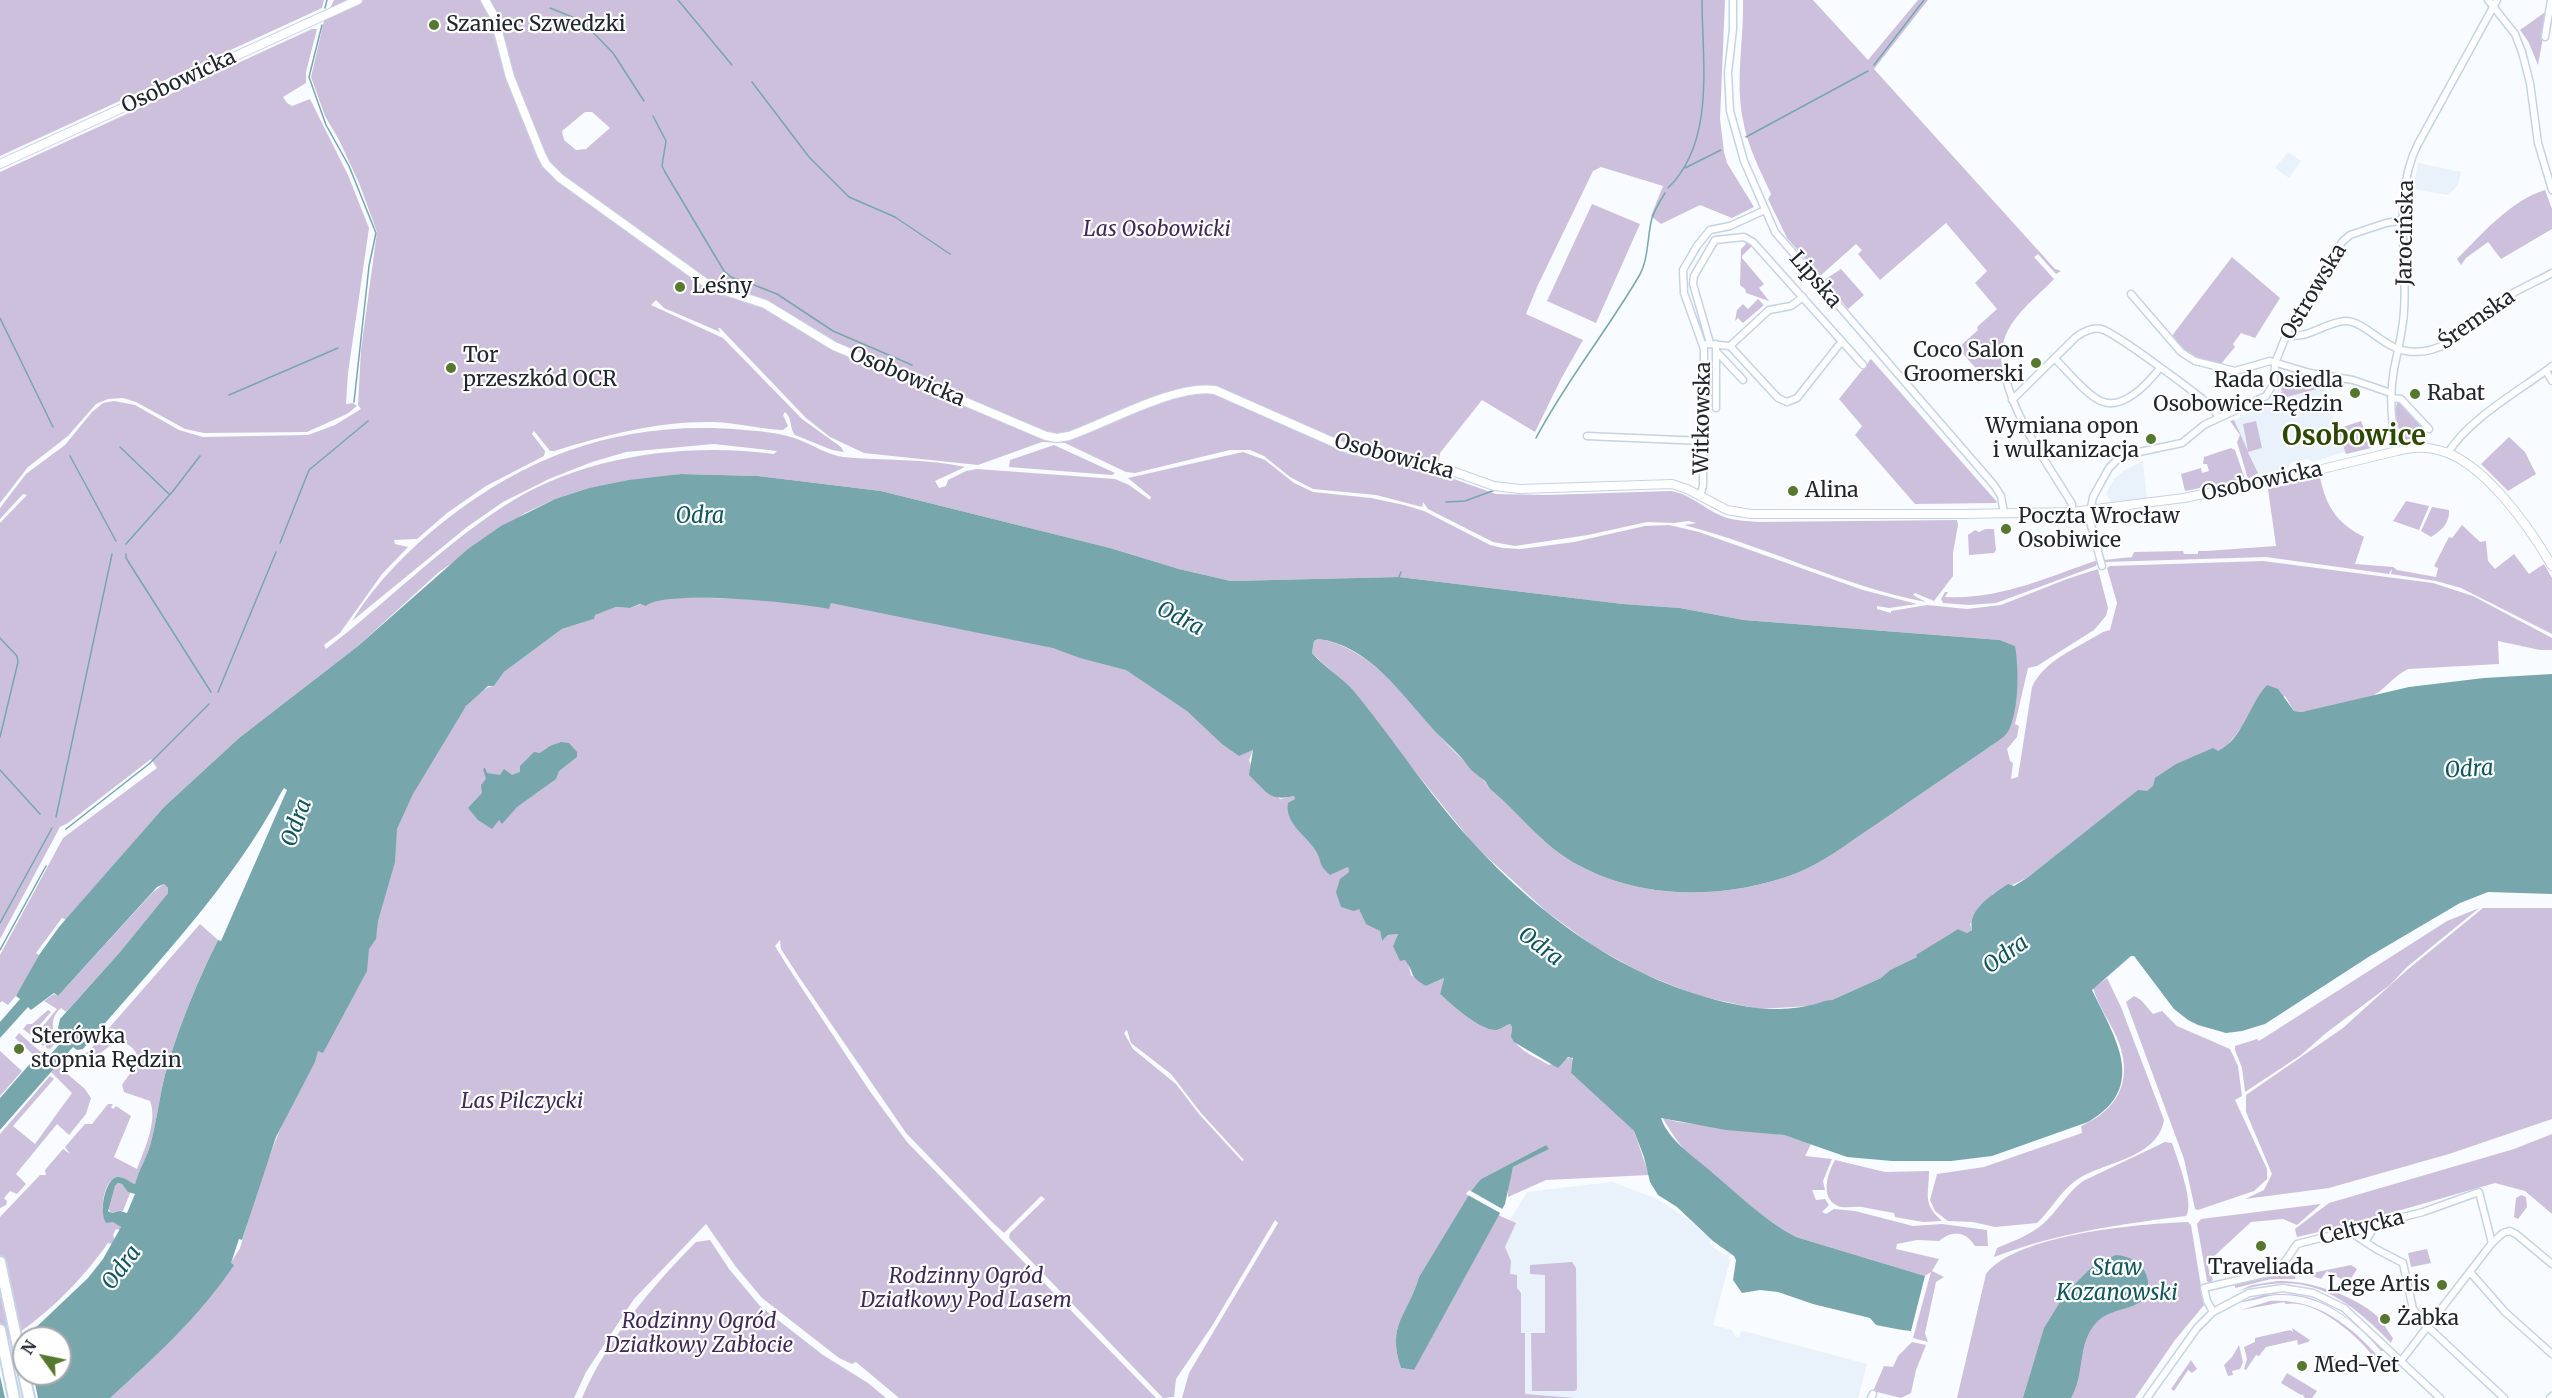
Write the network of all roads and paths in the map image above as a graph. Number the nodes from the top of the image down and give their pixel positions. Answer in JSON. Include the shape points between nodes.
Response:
{"nodes":[{"id":1,"x":358,"y":0,"type":"edge"},
{"id":2,"x":485,"y":0,"type":"edge"},
{"id":3,"x":1733,"y":0,"type":"edge"},
{"id":4,"x":2488,"y":0,"type":"edge"},
{"id":5,"x":2551,"y":0,"type":"edge"},
{"id":6,"x":2495,"y":3,"type":"edge"},
{"id":7,"x":2545,"y":37,"type":"dead end"},
{"id":8,"x":0,"y":164,"type":"edge"},
{"id":9,"x":2552,"y":190,"type":"edge"},
{"id":10,"x":1765,"y":210,"type":"junction"},
{"id":11,"x":2403,"y":220,"type":"junction"},
{"id":12,"x":2552,"y":273,"type":"edge"},
{"id":13,"x":2131,"y":294,"type":"dead end"},
{"id":14,"x":1803,"y":297,"type":"junction"},
{"id":15,"x":2287,"y":335,"type":"junction"},
{"id":16,"x":1842,"y":341,"type":"junction"},
{"id":17,"x":1711,"y":346,"type":"junction"},
{"id":18,"x":1730,"y":346,"type":"junction"},
{"id":19,"x":2398,"y":350,"type":"junction"},
{"id":20,"x":2055,"y":359,"type":"junction"},
{"id":21,"x":2276,"y":363,"type":"junction"},
{"id":22,"x":1863,"y":365,"type":"dead end"},
{"id":23,"x":2552,"y":366,"type":"edge"},
{"id":24,"x":2160,"y":368,"type":"junction"},
{"id":25,"x":2546,"y":371,"type":"junction"},
{"id":26,"x":2005,"y":374,"type":"dead end"},
{"id":27,"x":1743,"y":380,"type":"dead end"},
{"id":28,"x":2552,"y":381,"type":"edge"},
{"id":29,"x":2391,"y":395,"type":"junction"},
{"id":30,"x":2012,"y":400,"type":"junction"},
{"id":31,"x":1716,"y":408,"type":"dead end"},
{"id":32,"x":2219,"y":418,"type":"junction"},
{"id":33,"x":2429,"y":429,"type":"dead end"},
{"id":34,"x":1587,"y":436,"type":"dead end"},
{"id":35,"x":1703,"y":441,"type":"junction"},
{"id":36,"x":2397,"y":451,"type":"junction"},
{"id":37,"x":2448,"y":453,"type":"junction"},
{"id":38,"x":1700,"y":496,"type":"junction"},
{"id":39,"x":2090,"y":510,"type":"junction"},
{"id":40,"x":2072,"y":512,"type":"junction"},
{"id":41,"x":2004,"y":513,"type":"junction"},
{"id":42,"x":2102,"y":566,"type":"dead end"},
{"id":43,"x":2552,"y":566,"type":"edge"},
{"id":44,"x":2375,"y":1225,"type":"junction"},
{"id":45,"x":2349,"y":1232,"type":"junction"},
{"id":46,"x":2366,"y":1241,"type":"junction"},
{"id":47,"x":2492,"y":1243,"type":"junction"},
{"id":48,"x":0,"y":1262,"type":"edge"},
{"id":49,"x":2552,"y":1264,"type":"edge"},
{"id":50,"x":2470,"y":1272,"type":"junction"},
{"id":51,"x":2213,"y":1312,"type":"junction"},
{"id":52,"x":2428,"y":1327,"type":"junction"},
{"id":53,"x":0,"y":1330,"type":"edge"},
{"id":54,"x":2552,"y":1354,"type":"edge"},
{"id":55,"x":2401,"y":1361,"type":"junction"},
{"id":56,"x":14,"y":1398,"type":"edge"},
{"id":57,"x":29,"y":1398,"type":"edge"},
{"id":58,"x":2147,"y":1398,"type":"edge"},
{"id":59,"x":2440,"y":1398,"type":"edge"},
{"id":60,"x":2504,"y":1398,"type":"edge"}],
"edges":[{"from":1,"to":8,"type":"street","name":"Osobowicka"},
{"from":2,"to":38,"type":"street","name":"Osobowicka","via":[[541,154],[560,178],[710,286],[765,304],[834,346],[1036,433],[1064,437],[1183,391],[1207,389],[1351,450],[1435,465],[1494,486],[1528,489],[1672,484]]},
{"from":3,"to":10,"type":"street","name":"Lipska","via":[[1728,73],[1730,111],[1741,153]]},
{"from":4,"to":6,"type":"street"},
{"from":5,"to":7,"type":"street"},
{"from":6,"to":9,"type":"street","via":[[2518,40],[2534,82],[2537,139]]},
{"from":6,"to":11,"type":"street","name":"Jarocińska","via":[[2414,151]]},
{"from":10,"to":17,"type":"street","name":"Witkowska","via":[[1730,226],[1710,230],[1685,265],[1684,293]]},
{"from":10,"to":41,"type":"street","name":"Lipska","via":[[1785,245],[1998,490]]},
{"from":11,"to":15,"type":"street","name":"Ostrowska","via":[[2344,240],[2321,285]]},
{"from":11,"to":19,"type":"street","name":"Jarocińska","via":[[2404,313]]},
{"from":12,"to":19,"type":"street","name":"Śremska","via":[[2504,299],[2441,348]]},
{"from":13,"to":21,"type":"street","via":[[2181,352],[2195,361],[2235,371],[2266,361]]},
{"from":14,"to":16,"type":"street"},
{"from":14,"to":17,"type":"street","via":[[1750,239],[1715,240],[1693,284]]},
{"from":14,"to":18,"type":"street","via":[[1791,306],[1769,310]]},
{"from":15,"to":19,"type":"street","via":[[2347,321]]},
{"from":15,"to":21,"type":"street","name":"Ostrowska"},
{"from":16,"to":18,"type":"street","via":[[1797,397],[1787,402],[1778,398]]},
{"from":16,"to":22,"type":"street"},
{"from":17,"to":18,"type":"street"},
{"from":17,"to":27,"type":"street"},
{"from":17,"to":31,"type":"street"},
{"from":17,"to":35,"type":"street","name":"Witkowska"},
{"from":19,"to":29,"type":"street","name":"Jarocińska"},
{"from":20,"to":24,"type":"street","via":[[2082,333],[2098,328]]},
{"from":20,"to":24,"type":"street","via":[[2104,402],[2118,401],[2142,390]]},
{"from":20,"to":30,"type":"street"},
{"from":21,"to":29,"type":"street","via":[[2353,380]]},
{"from":21,"to":32,"type":"street","name":"Ostrowska","via":[[2274,383],[2266,396]]},
{"from":23,"to":25,"type":"street"},
{"from":24,"to":32,"type":"street","via":[[2213,408]]},
{"from":25,"to":28,"type":"street"},
{"from":25,"to":37,"type":"street","via":[[2476,423]]},
{"from":26,"to":30,"type":"street"},
{"from":29,"to":33,"type":"street","via":[[2401,399]]},
{"from":29,"to":36,"type":"street","name":"Jarocińska"},
{"from":30,"to":40,"type":"street","via":[[2072,504]]},
{"from":32,"to":39,"type":"street","name":"Ostrowska","via":[[2182,442],[2118,460],[2092,496]]},
{"from":34,"to":35,"type":"street"},
{"from":35,"to":38,"type":"street","name":"Witkowska"},
{"from":36,"to":37,"type":"street","name":"Osobowicka","via":[[2423,447]]},
{"from":36,"to":39,"type":"street","name":"Osobowicka","via":[[2193,497]]},
{"from":37,"to":43,"type":"street","name":"Osobowicka","via":[[2470,467],[2511,505]]},
{"from":38,"to":41,"type":"street","name":"Osobowicka","via":[[1727,510],[1751,514]]},
{"from":39,"to":40,"type":"street","name":"Osobowicka"},
{"from":39,"to":42,"type":"street"},
{"from":40,"to":41,"type":"street","name":"Osobowicka"},
{"from":44,"to":45,"type":"street","name":"Celtycka"},
{"from":44,"to":46,"type":"street"},
{"from":44,"to":47,"type":"street","name":"Celtycka","via":[[2479,1192]]},
{"from":45,"to":46,"type":"street"},
{"from":45,"to":51,"type":"street","name":"Celtycka","via":[[2297,1245],[2276,1270],[2204,1288]]},
{"from":46,"to":52,"type":"street","via":[[2403,1263],[2414,1310]]},
{"from":47,"to":49,"type":"street","via":[[2510,1231]]},
{"from":47,"to":50,"type":"street"},
{"from":48,"to":57,"type":"highway"},
{"from":50,"to":52,"type":"street"},
{"from":50,"to":54,"type":"street","via":[[2505,1312]]},
{"from":51,"to":55,"type":"street","via":[[2261,1290],[2313,1293],[2352,1314]]},
{"from":51,"to":58,"type":"street"},
{"from":52,"to":55,"type":"street"},
{"from":52,"to":60,"type":"street"},
{"from":53,"to":56,"type":"highway"},
{"from":55,"to":59,"type":"street"}]}
